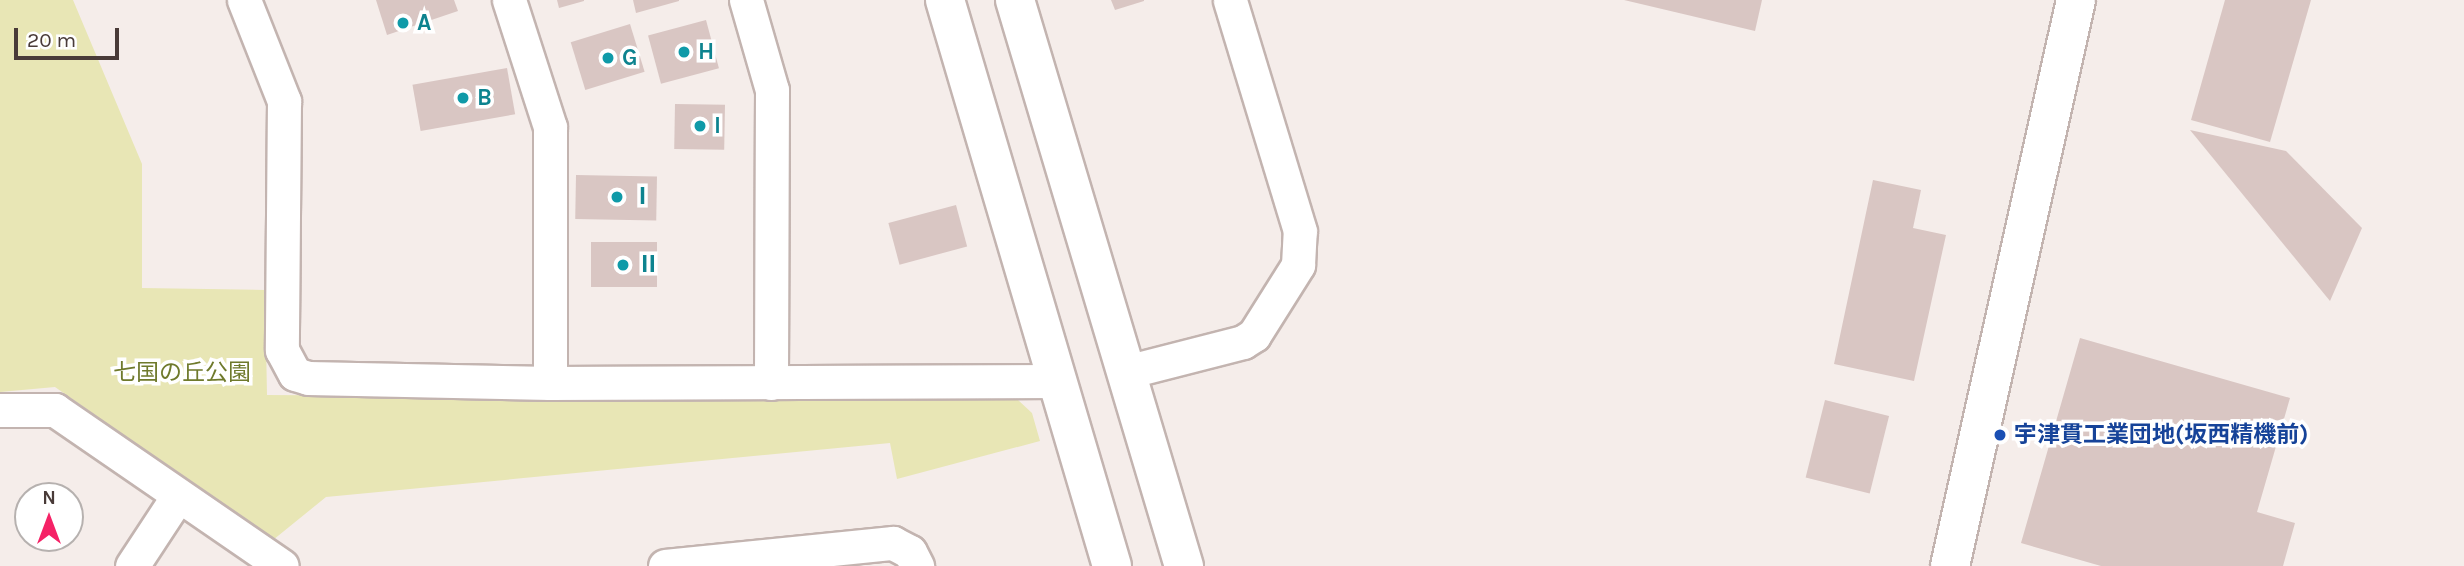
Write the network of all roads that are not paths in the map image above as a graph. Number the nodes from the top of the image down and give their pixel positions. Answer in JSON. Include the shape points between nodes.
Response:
{"nodes":[{"id":1,"x":244,"y":0,"type":"edge"},
{"id":2,"x":509,"y":0,"type":"edge"},
{"id":3,"x":746,"y":0,"type":"edge"},
{"id":4,"x":945,"y":0,"type":"edge"},
{"id":5,"x":1015,"y":0,"type":"edge"},
{"id":6,"x":1230,"y":0,"type":"edge"},
{"id":7,"x":2076,"y":0,"type":"edge"},
{"id":8,"x":1126,"y":372,"type":"junction"},
{"id":9,"x":1058,"y":381,"type":"junction"},
{"id":10,"x":550,"y":383,"type":"junction"},
{"id":11,"x":771,"y":383,"type":"junction"},
{"id":12,"x":0,"y":410,"type":"edge"},
{"id":13,"x":178,"y":496,"type":"junction"},
{"id":14,"x":132,"y":566,"type":"edge"},
{"id":15,"x":282,"y":566,"type":"edge"},
{"id":16,"x":666,"y":566,"type":"edge"},
{"id":17,"x":917,"y":566,"type":"edge"},
{"id":18,"x":1112,"y":566,"type":"edge"},
{"id":19,"x":1184,"y":566,"type":"edge"},
{"id":20,"x":1950,"y":566,"type":"edge"}],
"edges":[{"from":1,"to":10,"type":"street","via":[[284,101],[282,351],[295,374],[308,378]]},
{"from":2,"to":10,"type":"street","via":[[550,127]]},
{"from":3,"to":11,"type":"street","via":[[772,90]]},
{"from":4,"to":9,"type":"street"},
{"from":5,"to":8,"type":"street"},
{"from":6,"to":8,"type":"street","via":[[1300,231],[1298,265],[1254,335]]},
{"from":7,"to":20,"type":"street"},
{"from":8,"to":19,"type":"street"},
{"from":9,"to":11,"type":"street"},
{"from":9,"to":18,"type":"street"},
{"from":10,"to":11,"type":"street"},
{"from":12,"to":13,"type":"street","via":[[55,410]]},
{"from":13,"to":14,"type":"street"},
{"from":13,"to":15,"type":"street"},
{"from":16,"to":17,"type":"street","via":[[893,543],[910,552]]}]}
